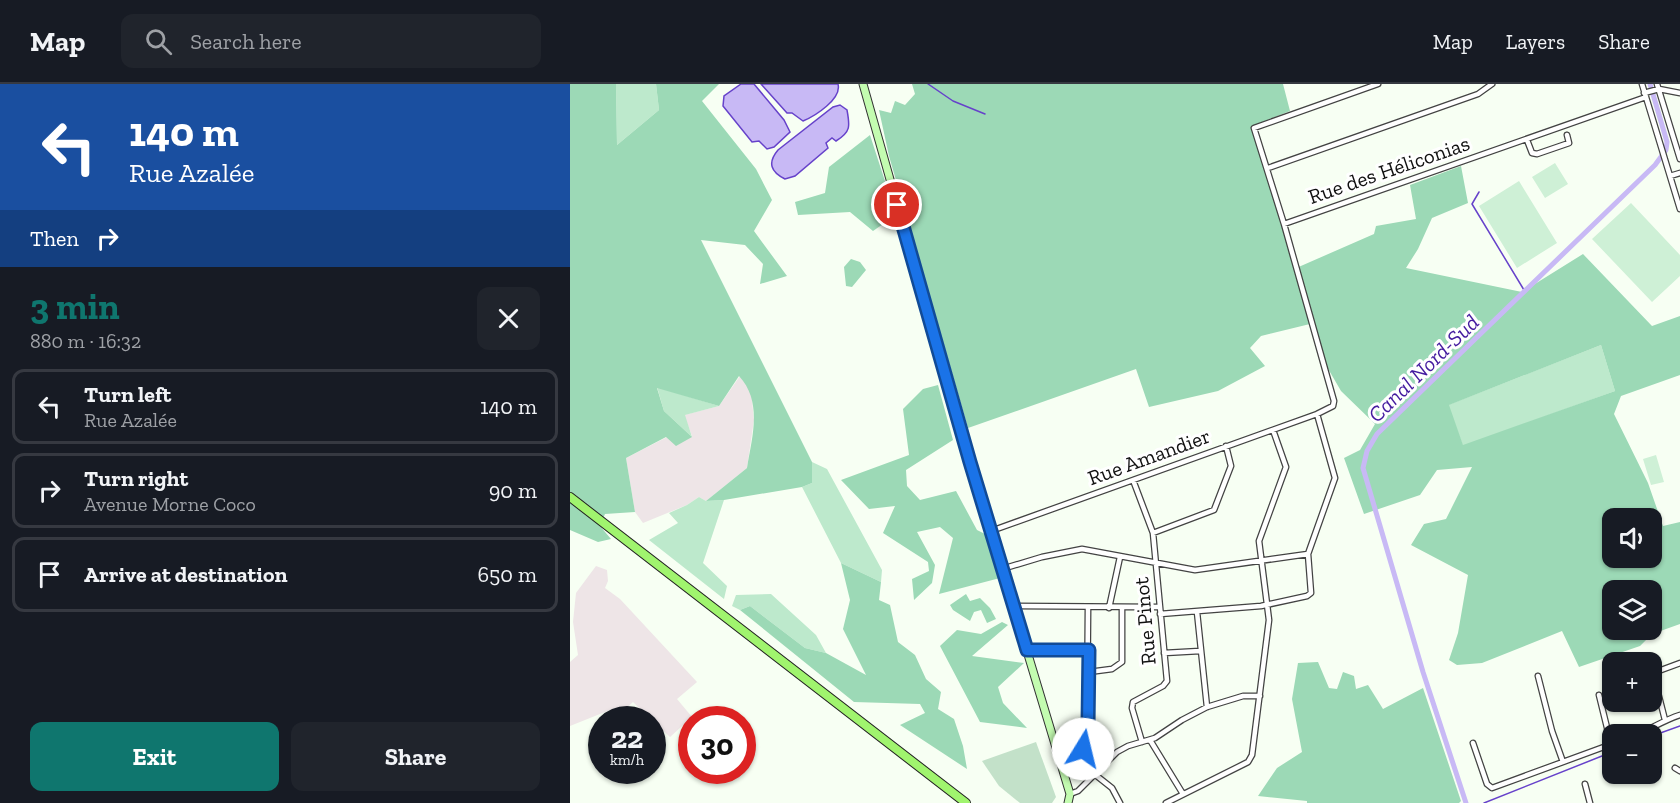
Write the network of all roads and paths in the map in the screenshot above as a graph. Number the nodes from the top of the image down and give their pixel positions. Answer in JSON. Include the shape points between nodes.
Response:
{"nodes":[{"id":1,"x":863,"y":84,"type":"edge"},
{"id":2,"x":1378,"y":84,"type":"edge"},
{"id":3,"x":1642,"y":84,"type":"edge"},
{"id":4,"x":1491,"y":85,"type":"edge"},
{"id":5,"x":1657,"y":88,"type":"edge"},
{"id":6,"x":1680,"y":93,"type":"edge"},
{"id":7,"x":1645,"y":94,"type":"junction"},
{"id":8,"x":1567,"y":135,"type":"dead end"},
{"id":9,"x":1527,"y":140,"type":"junction"},
{"id":10,"x":1680,"y":159,"type":"edge"},
{"id":11,"x":1268,"y":168,"type":"junction"},
{"id":12,"x":1675,"y":175,"type":"edge"},
{"id":13,"x":1680,"y":209,"type":"edge"},
{"id":14,"x":1284,"y":224,"type":"junction"},
{"id":15,"x":1317,"y":414,"type":"junction"},
{"id":16,"x":1273,"y":430,"type":"junction"},
{"id":17,"x":1226,"y":446,"type":"junction"},
{"id":18,"x":1133,"y":480,"type":"junction"},
{"id":19,"x":570,"y":498,"type":"edge"},
{"id":20,"x":991,"y":531,"type":"junction"},
{"id":21,"x":1153,"y":533,"type":"junction"},
{"id":22,"x":1308,"y":554,"type":"junction"},
{"id":23,"x":1120,"y":557,"type":"junction"},
{"id":24,"x":1260,"y":561,"type":"junction"},
{"id":25,"x":1156,"y":564,"type":"junction"},
{"id":26,"x":1002,"y":569,"type":"junction"},
{"id":27,"x":1266,"y":605,"type":"junction"},
{"id":28,"x":1014,"y":606,"type":"junction"},
{"id":29,"x":1160,"y":607,"type":"junction"},
{"id":30,"x":1088,"y":608,"type":"junction"},
{"id":31,"x":1108,"y":608,"type":"junction"},
{"id":32,"x":1122,"y":608,"type":"junction"},
{"id":33,"x":1197,"y":612,"type":"junction"},
{"id":34,"x":1160,"y":614,"type":"junction"},
{"id":35,"x":1027,"y":650,"type":"junction"},
{"id":36,"x":1089,"y":650,"type":"junction"},
{"id":37,"x":1200,"y":651,"type":"junction"},
{"id":38,"x":1164,"y":653,"type":"junction"},
{"id":39,"x":1680,"y":663,"type":"edge"},
{"id":40,"x":1089,"y":672,"type":"junction"},
{"id":41,"x":1538,"y":676,"type":"dead end"},
{"id":42,"x":1599,"y":695,"type":"dead end"},
{"id":43,"x":1260,"y":696,"type":"junction"},
{"id":44,"x":1207,"y":707,"type":"junction"},
{"id":45,"x":1680,"y":715,"type":"edge"},
{"id":46,"x":1665,"y":720,"type":"junction"},
{"id":47,"x":1607,"y":724,"type":"edge"},
{"id":48,"x":1658,"y":724,"type":"edge"},
{"id":49,"x":1150,"y":740,"type":"junction"},
{"id":50,"x":1142,"y":742,"type":"junction"},
{"id":51,"x":1473,"y":743,"type":"dead end"},
{"id":52,"x":1602,"y":748,"type":"edge"},
{"id":53,"x":1563,"y":762,"type":"junction"},
{"id":54,"x":1094,"y":775,"type":"junction"},
{"id":55,"x":1585,"y":783,"type":"dead end"},
{"id":56,"x":1071,"y":794,"type":"junction"},
{"id":57,"x":1184,"y":794,"type":"junction"},
{"id":58,"x":966,"y":803,"type":"edge"},
{"id":59,"x":1068,"y":803,"type":"edge"},
{"id":60,"x":1120,"y":803,"type":"edge"},
{"id":61,"x":1166,"y":803,"type":"edge"},
{"id":62,"x":1590,"y":803,"type":"edge"}],
"edges":[{"from":1,"to":20,"type":"street"},
{"from":2,"to":11,"type":"street","via":[[1254,128]]},
{"from":3,"to":7,"type":"street"},
{"from":4,"to":11,"type":"street","via":[[1479,94]]},
{"from":5,"to":6,"type":"street"},
{"from":5,"to":7,"type":"street","name":"Rue des Héliconias"},
{"from":5,"to":10,"type":"street"},
{"from":7,"to":9,"type":"street","name":"Rue des Héliconias"},
{"from":7,"to":12,"type":"street","via":[[1664,159]]},
{"from":8,"to":9,"type":"street","via":[[1569,143],[1537,154],[1532,153]]},
{"from":9,"to":14,"type":"street","name":"Rue des Héliconias"},
{"from":11,"to":14,"type":"street"},
{"from":12,"to":13,"type":"street"},
{"from":14,"to":15,"type":"street","via":[[1334,401],[1329,409]]},
{"from":15,"to":16,"type":"street","name":"Rue Amandier"},
{"from":15,"to":22,"type":"street","via":[[1335,478]]},
{"from":16,"to":17,"type":"street","name":"Rue Amandier"},
{"from":16,"to":24,"type":"street","via":[[1286,466],[1259,541]]},
{"from":17,"to":18,"type":"street","name":"Rue Amandier"},
{"from":17,"to":21,"type":"street","via":[[1231,466],[1214,510]]},
{"from":18,"to":20,"type":"street","name":"Rue Amandier"},
{"from":18,"to":21,"type":"street","name":"Rue Pinot"},
{"from":19,"to":58,"type":"main road"},
{"from":20,"to":26,"type":"street"},
{"from":21,"to":25,"type":"street","name":"Rue Pinot"},
{"from":22,"to":24,"type":"street"},
{"from":22,"to":27,"type":"street","via":[[1311,593]]},
{"from":23,"to":25,"type":"street"},
{"from":23,"to":26,"type":"street","via":[[1082,549]]},
{"from":23,"to":31,"type":"street"},
{"from":24,"to":25,"type":"street","via":[[1195,570]]},
{"from":24,"to":27,"type":"street"},
{"from":25,"to":29,"type":"street","name":"Rue Pinot"},
{"from":26,"to":28,"type":"street"},
{"from":27,"to":33,"type":"street"},
{"from":27,"to":43,"type":"street","via":[[1269,620]]},
{"from":28,"to":30,"type":"street"},
{"from":28,"to":35,"type":"street"},
{"from":29,"to":32,"type":"street"},
{"from":29,"to":34,"type":"street","name":"Rue Pinot"},
{"from":30,"to":31,"type":"street"},
{"from":30,"to":36,"type":"street"},
{"from":31,"to":32,"type":"street"},
{"from":32,"to":40,"type":"street","via":[[1122,662],[1114,668]]},
{"from":33,"to":34,"type":"street"},
{"from":33,"to":37,"type":"street"},
{"from":34,"to":38,"type":"street","name":"Rue Pinot"},
{"from":35,"to":36,"type":"street"},
{"from":35,"to":56,"type":"street"},
{"from":36,"to":40,"type":"street"},
{"from":37,"to":38,"type":"street"},
{"from":37,"to":44,"type":"street"},
{"from":38,"to":50,"type":"street","name":"Rue Pinot","via":[[1167,681],[1133,702]]},
{"from":39,"to":46,"type":"street","via":[[1653,674]]},
{"from":40,"to":54,"type":"street","via":[[1083,760]]},
{"from":41,"to":53,"type":"street"},
{"from":42,"to":47,"type":"street"},
{"from":43,"to":44,"type":"street","via":[[1243,696]]},
{"from":43,"to":57,"type":"street","via":[[1248,762]]},
{"from":44,"to":49,"type":"street"},
{"from":45,"to":46,"type":"street"},
{"from":46,"to":48,"type":"street"},
{"from":49,"to":50,"type":"street"},
{"from":49,"to":57,"type":"street"},
{"from":50,"to":54,"type":"street","via":[[1117,752]]},
{"from":51,"to":53,"type":"street","via":[[1492,788]]},
{"from":52,"to":53,"type":"street"},
{"from":54,"to":56,"type":"street"},
{"from":54,"to":60,"type":"street","via":[[1112,788]]},
{"from":55,"to":62,"type":"street"},
{"from":56,"to":59,"type":"street"},
{"from":57,"to":61,"type":"street"}]}
